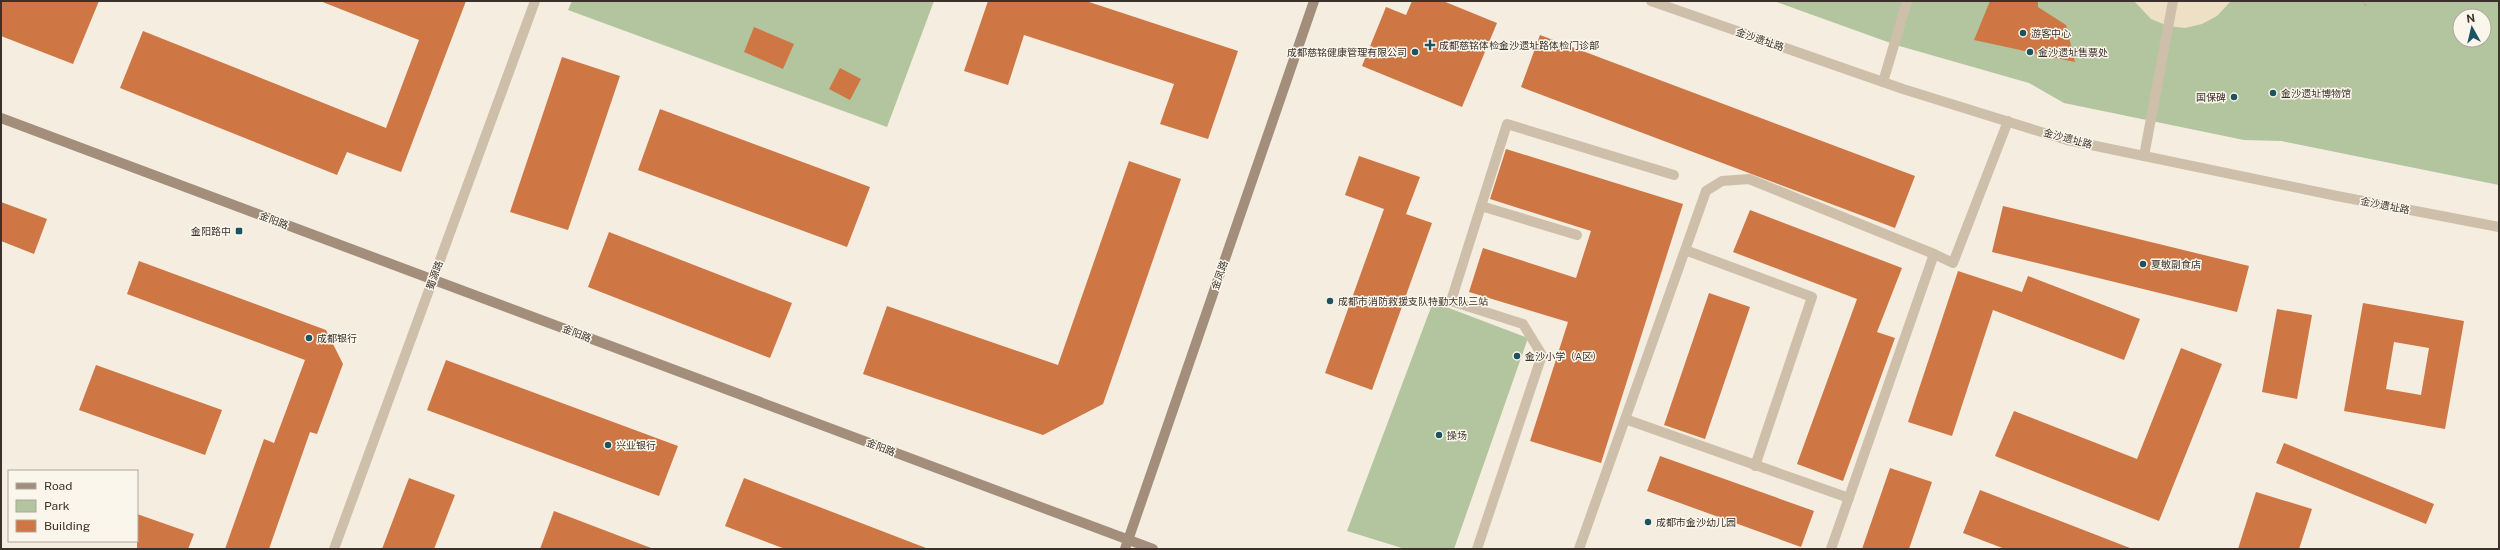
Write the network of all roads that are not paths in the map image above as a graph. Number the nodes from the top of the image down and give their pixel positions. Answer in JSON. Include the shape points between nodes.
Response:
{"nodes":[{"id":1,"x":535,"y":1,"type":"edge"},
{"id":2,"x":1314,"y":1,"type":"edge"},
{"id":3,"x":1651,"y":1,"type":"edge"},
{"id":4,"x":1907,"y":1,"type":"edge"},
{"id":5,"x":2173,"y":1,"type":"edge"},
{"id":6,"x":1667,"y":4,"type":"edge"},
{"id":7,"x":1883,"y":82,"type":"junction"},
{"id":8,"x":1,"y":118,"type":"edge"},
{"id":9,"x":2008,"y":121,"type":"junction"},
{"id":10,"x":2144,"y":156,"type":"junction"},
{"id":11,"x":1674,"y":175,"type":"dead end"},
{"id":12,"x":1480,"y":206,"type":"junction"},
{"id":13,"x":2499,"y":227,"type":"edge"},
{"id":14,"x":1577,"y":235,"type":"dead end"},
{"id":15,"x":1685,"y":250,"type":"junction"},
{"id":16,"x":1934,"y":254,"type":"junction"},
{"id":17,"x":433,"y":279,"type":"junction"},
{"id":18,"x":1626,"y":419,"type":"junction"},
{"id":19,"x":1755,"y":466,"type":"junction"},
{"id":20,"x":1849,"y":498,"type":"junction"},
{"id":21,"x":1126,"y":544,"type":"edge"},
{"id":22,"x":334,"y":549,"type":"edge"},
{"id":23,"x":1153,"y":549,"type":"edge"},
{"id":24,"x":1477,"y":549,"type":"edge"},
{"id":25,"x":1579,"y":549,"type":"edge"},
{"id":26,"x":1831,"y":549,"type":"edge"}],
"edges":[{"from":1,"to":17,"type":"street","name":"蜀源路"},
{"from":2,"to":21,"type":"street","name":"金凤路"},
{"from":3,"to":6,"type":"street","name":"金沙遗址路"},
{"from":4,"to":7,"type":"street"},
{"from":5,"to":10,"type":"street"},
{"from":6,"to":7,"type":"street","name":"金沙遗址路"},
{"from":7,"to":9,"type":"street","name":"金沙遗址路"},
{"from":8,"to":17,"type":"street","name":"金阳路"},
{"from":9,"to":10,"type":"street","name":"金沙遗址路","via":[[2067,140]]},
{"from":9,"to":16,"type":"street","via":[[1954,264]]},
{"from":10,"to":13,"type":"street","name":"金沙遗址路"},
{"from":11,"to":12,"type":"street","via":[[1507,124]]},
{"from":12,"to":14,"type":"street"},
{"from":12,"to":24,"type":"street","via":[[1451,301],[1523,324],[1542,355]]},
{"from":15,"to":16,"type":"street","via":[[1706,191],[1722,181],[1750,179]]},
{"from":15,"to":18,"type":"street"},
{"from":15,"to":19,"type":"street","via":[[1812,297]]},
{"from":16,"to":20,"type":"street"},
{"from":17,"to":21,"type":"street","name":"金阳路"},
{"from":17,"to":22,"type":"street","name":"蜀源路"},
{"from":18,"to":19,"type":"street"},
{"from":18,"to":25,"type":"street"},
{"from":19,"to":20,"type":"street"},
{"from":20,"to":26,"type":"street"},
{"from":21,"to":23,"type":"street","name":"金阳路"}]}
